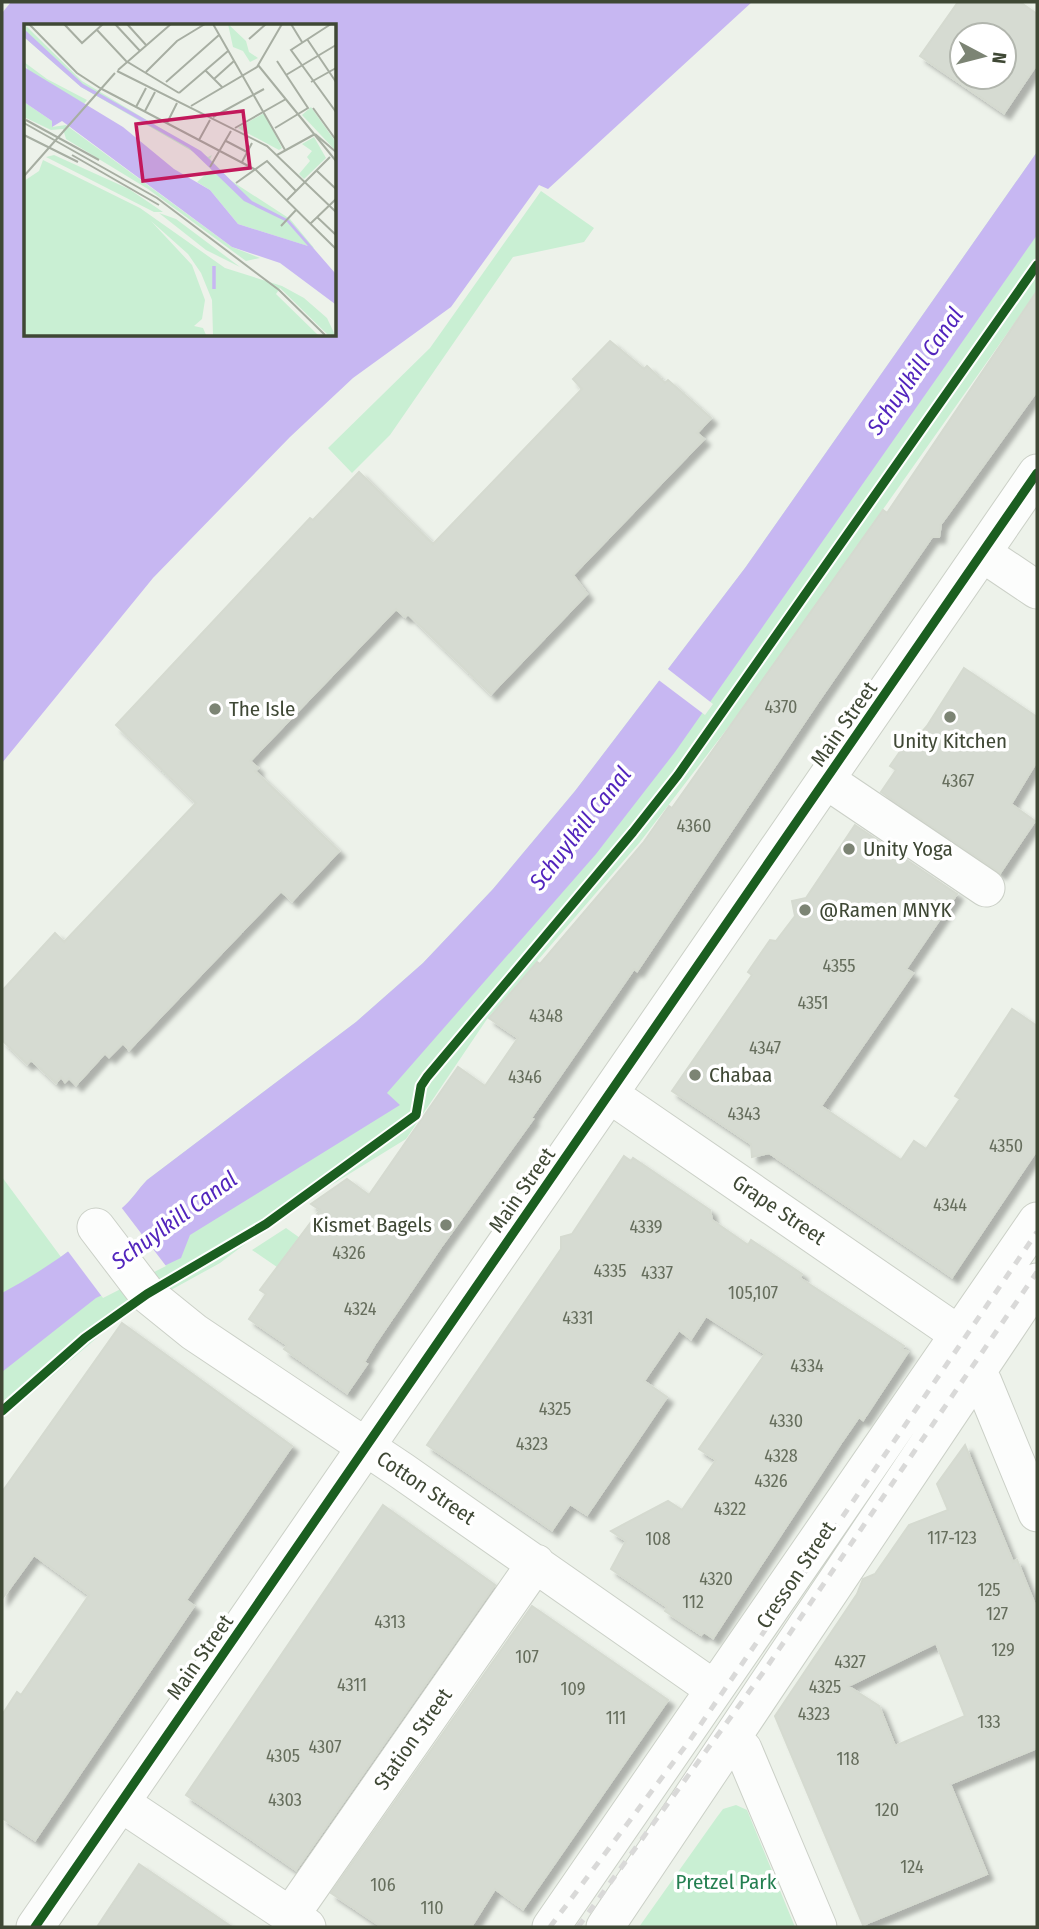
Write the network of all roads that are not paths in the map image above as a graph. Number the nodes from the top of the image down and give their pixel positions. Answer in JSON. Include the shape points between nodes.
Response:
{"nodes":[{"id":1,"x":1037,"y":473,"type":"edge"},
{"id":2,"x":982,"y":553,"type":"junction"},
{"id":3,"x":1037,"y":590,"type":"edge"},
{"id":4,"x":826,"y":780,"type":"junction"},
{"id":5,"x":986,"y":888,"type":"dead end"},
{"id":6,"x":609,"y":1094,"type":"junction"},
{"id":7,"x":1037,"y":1221,"type":"edge"},
{"id":8,"x":96,"y":1227,"type":"dead end"},
{"id":9,"x":1037,"y":1282,"type":"edge"},
{"id":10,"x":942,"y":1322,"type":"dead end"},
{"id":11,"x":984,"y":1382,"type":"dead end"},
{"id":12,"x":366,"y":1447,"type":"junction"},
{"id":13,"x":1037,"y":1513,"type":"edge"},
{"id":14,"x":536,"y":1563,"type":"junction"},
{"id":15,"x":704,"y":1682,"type":"dead end"},
{"id":16,"x":743,"y":1749,"type":"dead end"},
{"id":17,"x":121,"y":1803,"type":"junction"},
{"id":18,"x":299,"y":1921,"type":"edge"},
{"id":19,"x":35,"y":1927,"type":"edge"},
{"id":20,"x":551,"y":1927,"type":"edge"},
{"id":21,"x":605,"y":1927,"type":"edge"},
{"id":22,"x":818,"y":1927,"type":"edge"}],
"edges":[{"from":1,"to":2,"type":"street","name":"Main Street"},
{"from":2,"to":3,"type":"street"},
{"from":2,"to":4,"type":"street","name":"Main Street"},
{"from":4,"to":5,"type":"street"},
{"from":4,"to":6,"type":"street","name":"Main Street"},
{"from":6,"to":10,"type":"street","name":"Grape Street"},
{"from":6,"to":12,"type":"street","name":"Main Street"},
{"from":7,"to":20,"type":"street","name":"Cresson Street"},
{"from":8,"to":12,"type":"street","name":"Cotton Street","via":[[141,1286],[194,1332]]},
{"from":9,"to":21,"type":"street","name":"Cresson Street"},
{"from":11,"to":13,"type":"street"},
{"from":12,"to":14,"type":"street","name":"Cotton Street"},
{"from":12,"to":17,"type":"street","name":"Main Street"},
{"from":14,"to":15,"type":"street","name":"Cotton Street"},
{"from":14,"to":18,"type":"street","name":"Station Street"},
{"from":16,"to":22,"type":"street"},
{"from":17,"to":18,"type":"street"},
{"from":17,"to":19,"type":"street","name":"Main Street"}]}
